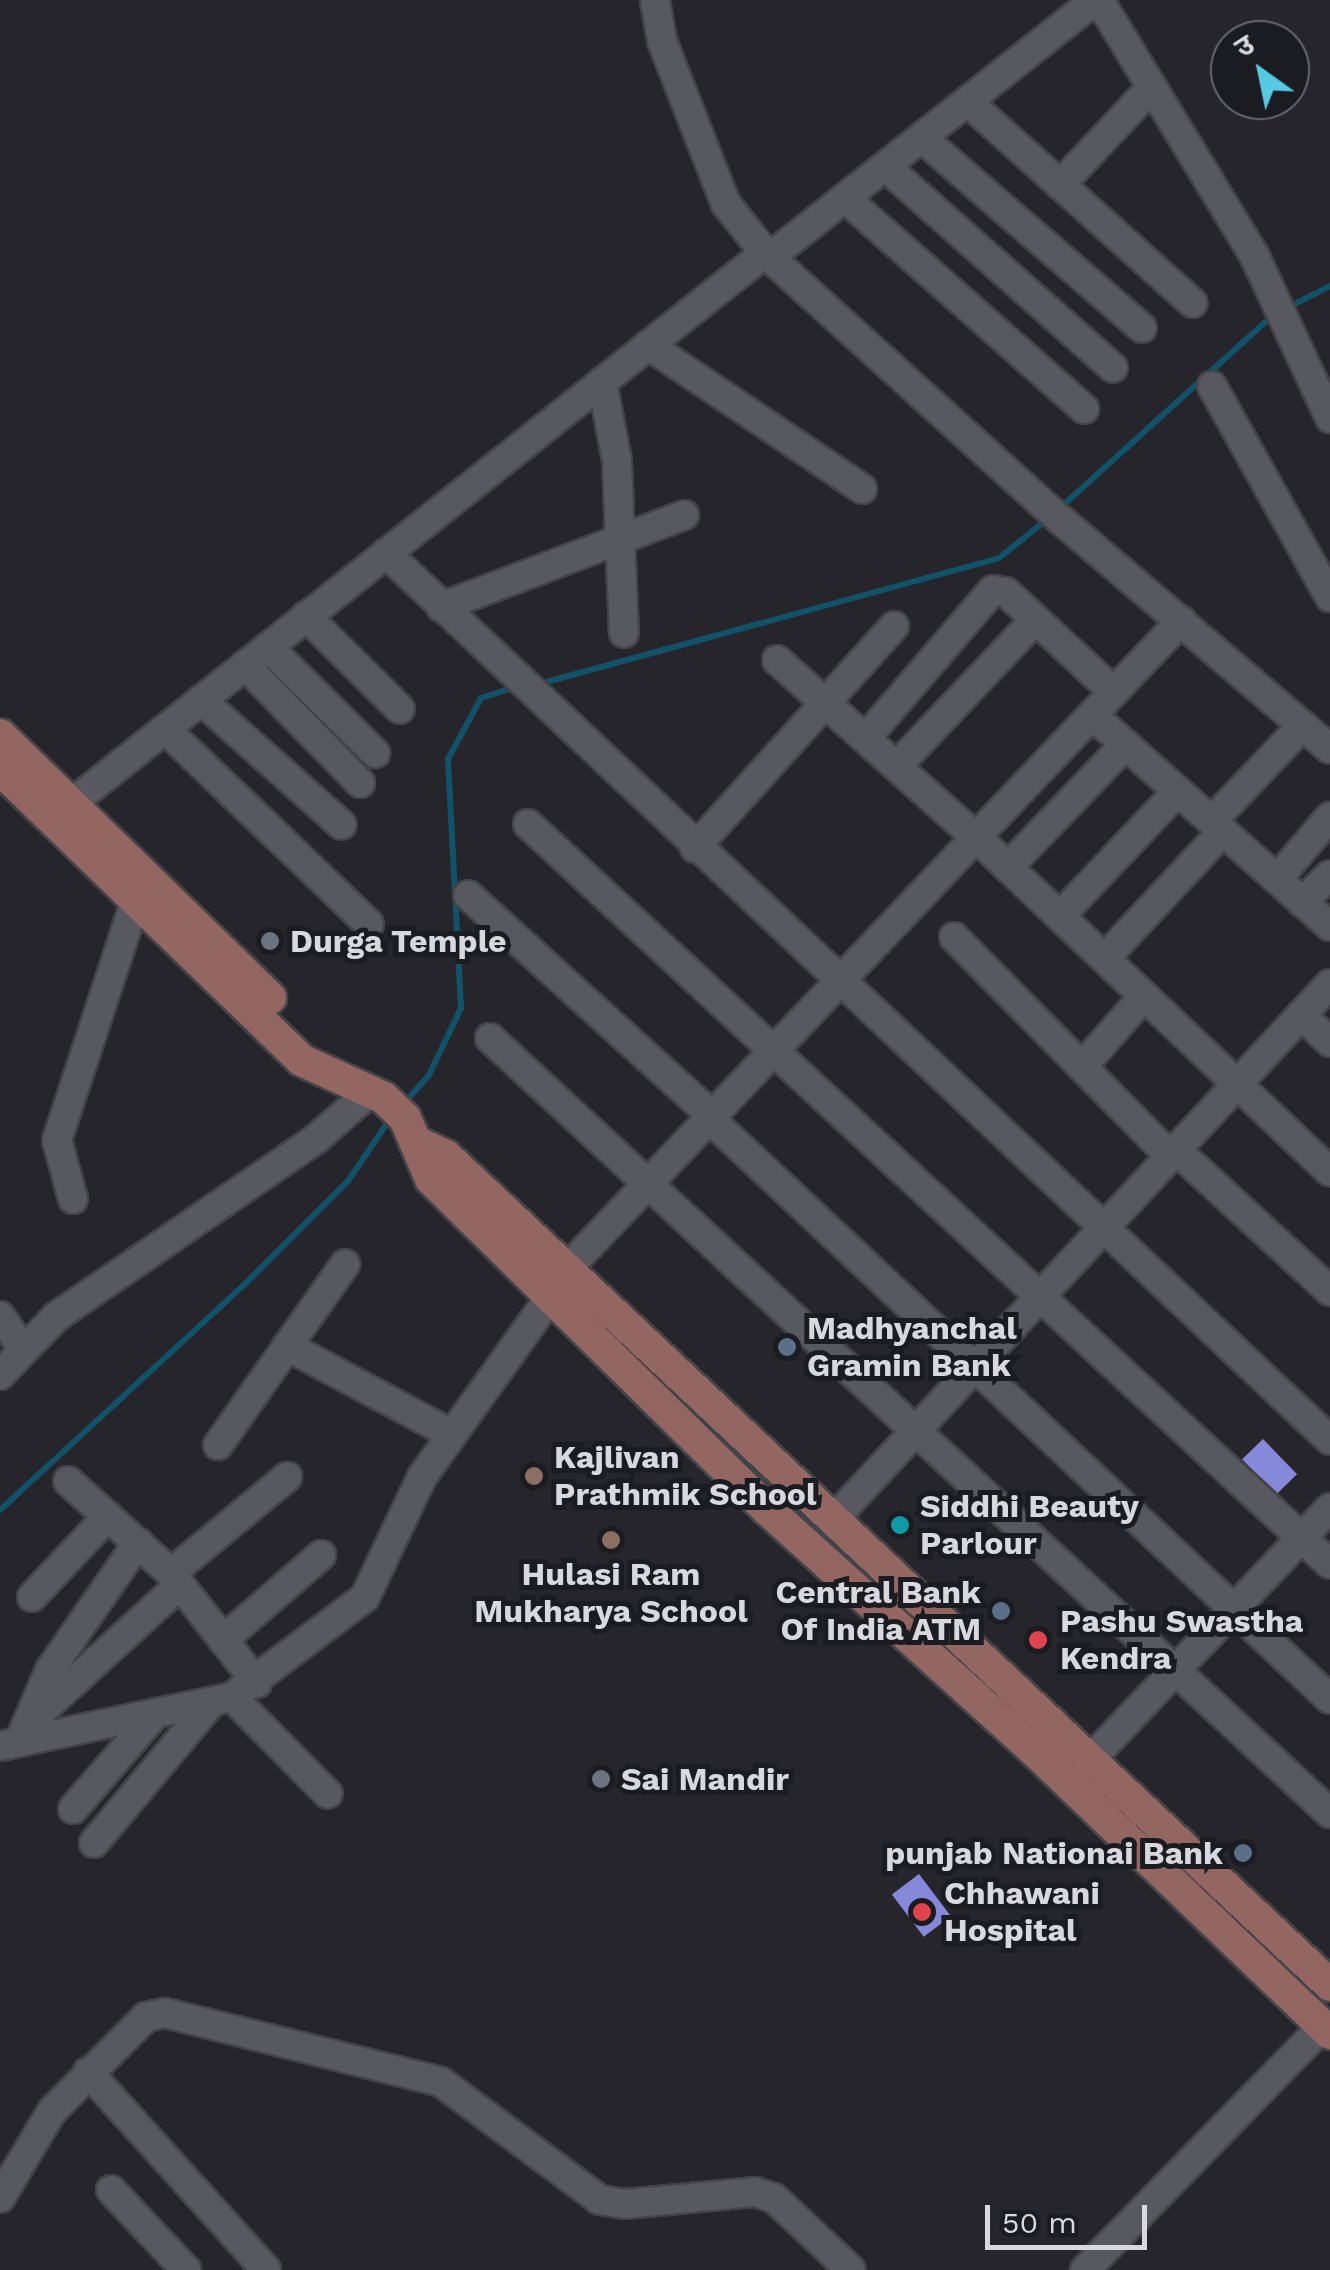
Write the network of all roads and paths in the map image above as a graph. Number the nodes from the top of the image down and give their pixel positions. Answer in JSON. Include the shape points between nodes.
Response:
{"nodes":[{"id":1,"x":655,"y":0,"type":"edge"},
{"id":2,"x":1098,"y":0,"type":"edge"},
{"id":3,"x":1152,"y":87,"type":"junction"},
{"id":4,"x":968,"y":103,"type":"junction"},
{"id":5,"x":922,"y":139,"type":"junction"},
{"id":6,"x":886,"y":167,"type":"junction"},
{"id":7,"x":1060,"y":184,"type":"junction"},
{"id":8,"x":845,"y":198,"type":"junction"},
{"id":9,"x":767,"y":255,"type":"junction"},
{"id":10,"x":1193,"y":303,"type":"dead end"},
{"id":11,"x":1142,"y":328,"type":"dead end"},
{"id":12,"x":648,"y":345,"type":"junction"},
{"id":13,"x":1113,"y":368,"type":"dead end"},
{"id":14,"x":602,"y":382,"type":"junction"},
{"id":15,"x":1212,"y":386,"type":"dead end"},
{"id":16,"x":1084,"y":410,"type":"dead end"},
{"id":17,"x":1330,"y":418,"type":"edge"},
{"id":18,"x":862,"y":489,"type":"dead end"},
{"id":19,"x":684,"y":516,"type":"dead end"},
{"id":20,"x":626,"y":535,"type":"junction"},
{"id":21,"x":386,"y":553,"type":"junction"},
{"id":22,"x":1330,"y":597,"type":"edge"},
{"id":23,"x":441,"y":606,"type":"junction"},
{"id":24,"x":306,"y":616,"type":"junction"},
{"id":25,"x":1035,"y":620,"type":"junction"},
{"id":26,"x":1181,"y":621,"type":"junction"},
{"id":27,"x":894,"y":626,"type":"dead end"},
{"id":28,"x":624,"y":633,"type":"dead end"},
{"id":29,"x":268,"y":647,"type":"junction"},
{"id":30,"x":777,"y":660,"type":"dead end"},
{"id":31,"x":245,"y":665,"type":"junction"},
{"id":32,"x":1114,"y":692,"type":"junction"},
{"id":33,"x":201,"y":700,"type":"junction"},
{"id":34,"x":827,"y":704,"type":"junction"},
{"id":35,"x":400,"y":709,"type":"dead end"},
{"id":36,"x":1092,"y":714,"type":"junction"},
{"id":37,"x":165,"y":728,"type":"junction"},
{"id":38,"x":0,"y":736,"type":"edge"},
{"id":39,"x":866,"y":738,"type":"junction"},
{"id":40,"x":1321,"y":738,"type":"edge"},
{"id":41,"x":1126,"y":744,"type":"junction"},
{"id":42,"x":374,"y":753,"type":"dead end"},
{"id":43,"x":897,"y":766,"type":"junction"},
{"id":44,"x":0,"y":768,"type":"edge"},
{"id":45,"x":360,"y":784,"type":"dead end"},
{"id":46,"x":1178,"y":791,"type":"junction"},
{"id":47,"x":72,"y":803,"type":"junction"},
{"id":48,"x":1330,"y":817,"type":"edge"},
{"id":49,"x":528,"y":824,"type":"dead end"},
{"id":50,"x":342,"y":826,"type":"dead end"},
{"id":51,"x":1218,"y":826,"type":"junction"},
{"id":52,"x":976,"y":837,"type":"junction"},
{"id":53,"x":695,"y":848,"type":"junction"},
{"id":54,"x":1008,"y":867,"type":"junction"},
{"id":55,"x":1330,"y":876,"type":"edge"},
{"id":56,"x":1277,"y":878,"type":"junction"},
{"id":57,"x":468,"y":895,"type":"dead end"},
{"id":58,"x":136,"y":900,"type":"junction"},
{"id":59,"x":1302,"y":902,"type":"junction"},
{"id":60,"x":1060,"y":916,"type":"junction"},
{"id":61,"x":369,"y":924,"type":"dead end"},
{"id":62,"x":1330,"y":926,"type":"edge"},
{"id":63,"x":954,"y":937,"type":"dead end"},
{"id":64,"x":1105,"y":958,"type":"junction"},
{"id":65,"x":839,"y":982,"type":"junction"},
{"id":66,"x":1330,"y":984,"type":"edge"},
{"id":67,"x":1144,"y":996,"type":"junction"},
{"id":68,"x":1301,"y":1015,"type":"junction"},
{"id":69,"x":490,"y":1038,"type":"dead end"},
{"id":70,"x":1330,"y":1042,"type":"edge"},
{"id":71,"x":775,"y":1050,"type":"junction"},
{"id":72,"x":1082,"y":1067,"type":"junction"},
{"id":73,"x":1236,"y":1083,"type":"junction"},
{"id":74,"x":386,"y":1107,"type":"junction"},
{"id":75,"x":711,"y":1118,"type":"junction"},
{"id":76,"x":1171,"y":1151,"type":"junction"},
{"id":77,"x":1330,"y":1172,"type":"edge"},
{"id":78,"x":648,"y":1183,"type":"junction"},
{"id":79,"x":74,"y":1199,"type":"dead end"},
{"id":80,"x":1100,"y":1226,"type":"junction"},
{"id":81,"x":345,"y":1264,"type":"dead end"},
{"id":82,"x":558,"y":1284,"type":"junction"},
{"id":83,"x":1330,"y":1291,"type":"edge"},
{"id":84,"x":1039,"y":1293,"type":"junction"},
{"id":85,"x":0,"y":1316,"type":"edge"},
{"id":86,"x":287,"y":1346,"type":"junction"},
{"id":87,"x":23,"y":1349,"type":"junction"},
{"id":88,"x":975,"y":1364,"type":"junction"},
{"id":89,"x":0,"y":1375,"type":"edge"},
{"id":90,"x":918,"y":1426,"type":"junction"},
{"id":91,"x":451,"y":1434,"type":"junction"},
{"id":92,"x":1330,"y":1440,"type":"edge"},
{"id":93,"x":218,"y":1444,"type":"dead end"},
{"id":94,"x":287,"y":1478,"type":"dead end"},
{"id":95,"x":68,"y":1481,"type":"dead end"},
{"id":96,"x":1330,"y":1508,"type":"edge"},
{"id":97,"x":108,"y":1516,"type":"junction"},
{"id":98,"x":832,"y":1521,"type":"junction"},
{"id":99,"x":1302,"y":1537,"type":"junction"},
{"id":100,"x":138,"y":1543,"type":"junction"},
{"id":101,"x":321,"y":1555,"type":"dead end"},
{"id":102,"x":1330,"y":1564,"type":"edge"},
{"id":103,"x":176,"y":1579,"type":"junction"},
{"id":104,"x":32,"y":1597,"type":"dead end"},
{"id":105,"x":1236,"y":1607,"type":"junction"},
{"id":106,"x":223,"y":1640,"type":"junction"},
{"id":107,"x":1177,"y":1668,"type":"junction"},
{"id":108,"x":257,"y":1683,"type":"junction"},
{"id":109,"x":222,"y":1699,"type":"junction"},
{"id":110,"x":1330,"y":1699,"type":"edge"},
{"id":111,"x":156,"y":1713,"type":"junction"},
{"id":112,"x":15,"y":1738,"type":"edge"},
{"id":113,"x":1089,"y":1760,"type":"junction"},
{"id":114,"x":328,"y":1794,"type":"dead end"},
{"id":115,"x":73,"y":1810,"type":"dead end"},
{"id":116,"x":1330,"y":1812,"type":"edge"},
{"id":117,"x":94,"y":1843,"type":"dead end"},
{"id":118,"x":1330,"y":1985,"type":"edge"},
{"id":119,"x":1326,"y":2030,"type":"edge"},
{"id":120,"x":88,"y":2072,"type":"junction"},
{"id":121,"x":111,"y":2190,"type":"dead end"},
{"id":122,"x":0,"y":2198,"type":"edge"},
{"id":123,"x":186,"y":2270,"type":"edge"},
{"id":124,"x":266,"y":2270,"type":"edge"},
{"id":125,"x":852,"y":2270,"type":"edge"},
{"id":126,"x":1085,"y":2270,"type":"edge"}],
"edges":[{"from":1,"to":9,"type":"street","via":[[662,41],[726,204]]},
{"from":2,"to":3,"type":"street"},
{"from":2,"to":4,"type":"street"},
{"from":3,"to":7,"type":"street"},
{"from":3,"to":17,"type":"street","via":[[1271,295]]},
{"from":4,"to":5,"type":"street"},
{"from":4,"to":7,"type":"street"},
{"from":5,"to":6,"type":"street"},
{"from":5,"to":11,"type":"street"},
{"from":6,"to":8,"type":"street"},
{"from":6,"to":13,"type":"street"},
{"from":7,"to":10,"type":"street"},
{"from":8,"to":9,"type":"street"},
{"from":8,"to":16,"type":"street"},
{"from":9,"to":12,"type":"street"},
{"from":9,"to":26,"type":"street"},
{"from":12,"to":14,"type":"street"},
{"from":12,"to":18,"type":"street"},
{"from":14,"to":20,"type":"street"},
{"from":14,"to":21,"type":"street"},
{"from":15,"to":22,"type":"street"},
{"from":19,"to":20,"type":"street"},
{"from":20,"to":23,"type":"street"},
{"from":20,"to":28,"type":"street"},
{"from":21,"to":23,"type":"street"},
{"from":21,"to":24,"type":"street"},
{"from":23,"to":53,"type":"street"},
{"from":24,"to":29,"type":"street"},
{"from":24,"to":35,"type":"street"},
{"from":25,"to":32,"type":"street"},
{"from":25,"to":39,"type":"street","via":[[1006,592],[988,593]]},
{"from":25,"to":43,"type":"street"},
{"from":26,"to":32,"type":"street"},
{"from":26,"to":40,"type":"street"},
{"from":27,"to":34,"type":"street"},
{"from":29,"to":31,"type":"street"},
{"from":29,"to":42,"type":"street"},
{"from":30,"to":34,"type":"street"},
{"from":31,"to":33,"type":"street"},
{"from":31,"to":45,"type":"street"},
{"from":32,"to":36,"type":"street"},
{"from":33,"to":37,"type":"street"},
{"from":33,"to":50,"type":"street"},
{"from":34,"to":39,"type":"street"},
{"from":34,"to":53,"type":"street"},
{"from":36,"to":41,"type":"street"},
{"from":36,"to":52,"type":"street"},
{"from":37,"to":47,"type":"street"},
{"from":37,"to":61,"type":"street"},
{"from":38,"to":47,"type":"main road"},
{"from":39,"to":43,"type":"street"},
{"from":40,"to":51,"type":"street"},
{"from":41,"to":46,"type":"street"},
{"from":41,"to":54,"type":"street"},
{"from":43,"to":52,"type":"street"},
{"from":44,"to":58,"type":"main road"},
{"from":46,"to":51,"type":"street"},
{"from":46,"to":60,"type":"street"},
{"from":47,"to":74,"type":"main road"},
{"from":48,"to":56,"type":"street"},
{"from":49,"to":71,"type":"street"},
{"from":51,"to":56,"type":"street"},
{"from":51,"to":64,"type":"street"},
{"from":52,"to":54,"type":"street"},
{"from":52,"to":65,"type":"street"},
{"from":53,"to":65,"type":"street"},
{"from":54,"to":60,"type":"street"},
{"from":55,"to":59,"type":"street"},
{"from":56,"to":59,"type":"street"},
{"from":57,"to":75,"type":"street"},
{"from":58,"to":74,"type":"main road","via":[[302,1060]]},
{"from":58,"to":79,"type":"street","via":[[57,1140]]},
{"from":59,"to":62,"type":"street"},
{"from":60,"to":64,"type":"street"},
{"from":63,"to":72,"type":"street"},
{"from":64,"to":67,"type":"street"},
{"from":65,"to":71,"type":"street"},
{"from":65,"to":80,"type":"street"},
{"from":66,"to":68,"type":"street"},
{"from":67,"to":72,"type":"street"},
{"from":67,"to":73,"type":"street"},
{"from":68,"to":70,"type":"street"},
{"from":68,"to":73,"type":"street"},
{"from":69,"to":78,"type":"street"},
{"from":71,"to":75,"type":"street"},
{"from":71,"to":84,"type":"street"},
{"from":72,"to":76,"type":"street"},
{"from":73,"to":76,"type":"street"},
{"from":73,"to":77,"type":"street"},
{"from":74,"to":82,"type":"main road","via":[[440,1150]]},
{"from":74,"to":87,"type":"street","via":[[317,1138],[56,1317]]},
{"from":75,"to":78,"type":"street"},
{"from":75,"to":88,"type":"street"},
{"from":76,"to":80,"type":"street"},
{"from":76,"to":83,"type":"street"},
{"from":78,"to":82,"type":"street"},
{"from":78,"to":90,"type":"street"},
{"from":80,"to":84,"type":"street"},
{"from":80,"to":92,"type":"street"},
{"from":81,"to":86,"type":"street"},
{"from":82,"to":91,"type":"street"},
{"from":82,"to":98,"type":"main road"},
{"from":82,"to":119,"type":"main road","via":[[767,1509],[1038,1754]]},
{"from":84,"to":88,"type":"street"},
{"from":84,"to":99,"type":"street"},
{"from":85,"to":87,"type":"street"},
{"from":86,"to":91,"type":"street"},
{"from":86,"to":93,"type":"street"},
{"from":87,"to":89,"type":"street"},
{"from":88,"to":90,"type":"street"},
{"from":88,"to":105,"type":"street"},
{"from":90,"to":98,"type":"street"},
{"from":90,"to":107,"type":"street"},
{"from":91,"to":108,"type":"street","via":[[422,1476],[370,1592]]},
{"from":94,"to":103,"type":"street"},
{"from":95,"to":97,"type":"street"},
{"from":96,"to":99,"type":"street"},
{"from":97,"to":100,"type":"street"},
{"from":97,"to":104,"type":"street"},
{"from":98,"to":113,"type":"main road"},
{"from":99,"to":102,"type":"street"},
{"from":99,"to":105,"type":"street"},
{"from":100,"to":103,"type":"street"},
{"from":100,"to":112,"type":"street","via":[[50,1670]]},
{"from":101,"to":106,"type":"street"},
{"from":103,"to":106,"type":"street"},
{"from":103,"to":112,"type":"street"},
{"from":105,"to":107,"type":"street"},
{"from":105,"to":110,"type":"street"},
{"from":106,"to":108,"type":"street"},
{"from":107,"to":113,"type":"street"},
{"from":107,"to":116,"type":"street"},
{"from":108,"to":109,"type":"street"},
{"from":109,"to":111,"type":"street"},
{"from":109,"to":114,"type":"street"},
{"from":109,"to":117,"type":"street"},
{"from":111,"to":112,"type":"street"},
{"from":111,"to":115,"type":"street"},
{"from":113,"to":118,"type":"main road"},
{"from":119,"to":126,"type":"street"},
{"from":120,"to":122,"type":"street","via":[[43,2122]]},
{"from":120,"to":124,"type":"street"},
{"from":120,"to":125,"type":"street","via":[[146,2017],[165,2013],[414,2073],[441,2082],[600,2200],[625,2204],[755,2192],[792,2211]]},
{"from":121,"to":123,"type":"street"}]}
